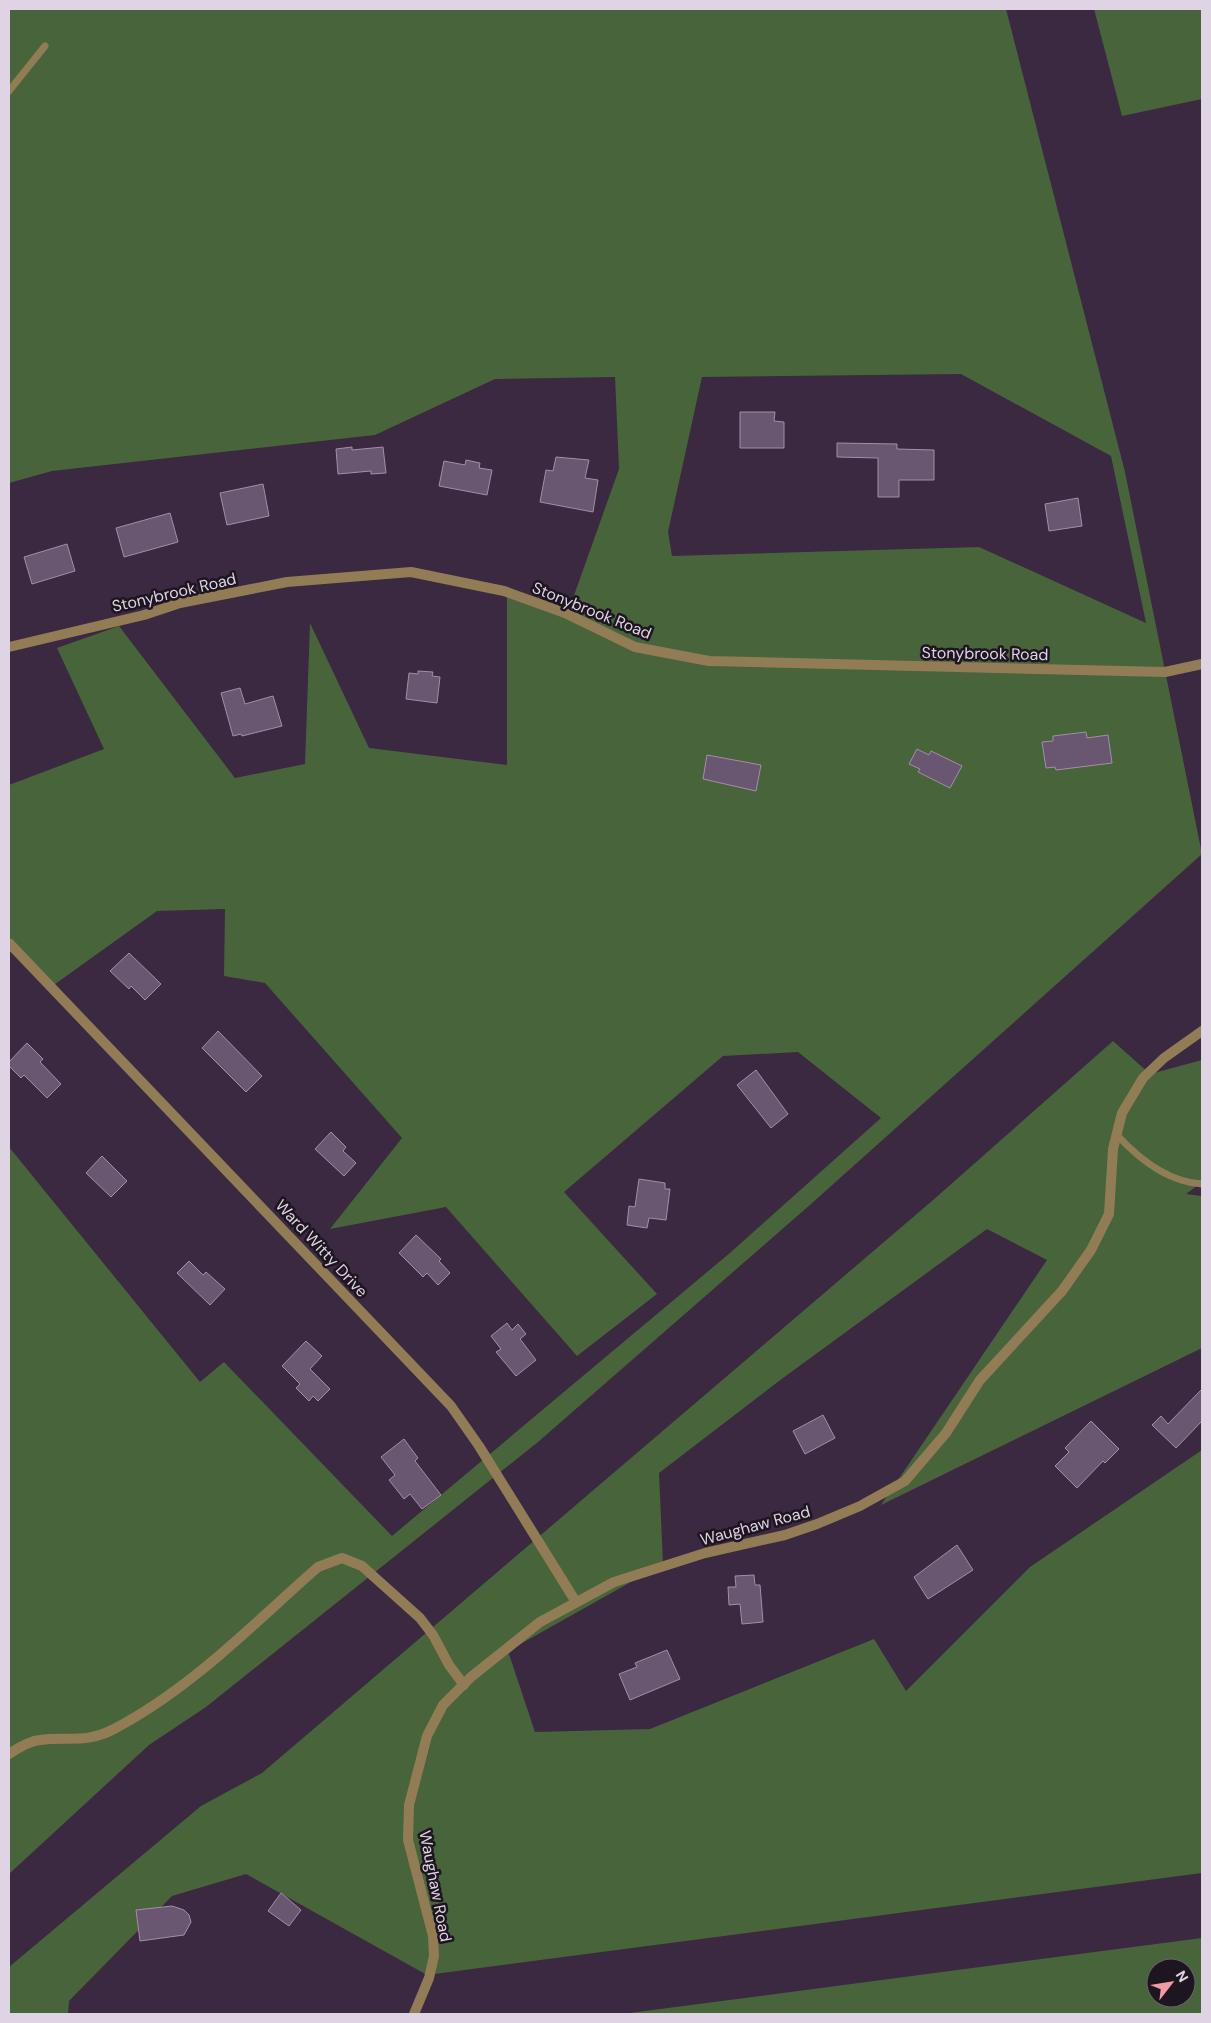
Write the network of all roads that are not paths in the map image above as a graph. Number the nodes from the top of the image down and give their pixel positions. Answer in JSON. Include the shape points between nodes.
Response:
{"nodes":[{"id":1,"x":45,"y":46,"type":"dead end"},
{"id":2,"x":9,"y":90,"type":"edge"},
{"id":3,"x":9,"y":647,"type":"edge"},
{"id":4,"x":1202,"y":664,"type":"edge"},
{"id":5,"x":9,"y":943,"type":"edge"},
{"id":6,"x":1202,"y":1031,"type":"edge"},
{"id":7,"x":1117,"y":1135,"type":"junction"},
{"id":8,"x":1202,"y":1184,"type":"edge"},
{"id":9,"x":576,"y":1602,"type":"junction"},
{"id":10,"x":464,"y":1685,"type":"junction"},
{"id":11,"x":9,"y":1754,"type":"edge"},
{"id":12,"x":414,"y":2014,"type":"edge"}],
"edges":[{"from":1,"to":2,"type":"lane"},
{"from":3,"to":4,"type":"street","name":"Stonybrook Road","via":[[144,615],[180,603],[287,582],[411,572],[504,591],[565,613],[635,647],[709,661],[1165,672]]},
{"from":5,"to":9,"type":"street","name":"Ward Witty Drive","via":[[451,1406]]},
{"from":6,"to":7,"type":"street","name":"Waughaw Road","via":[[1164,1058],[1143,1078],[1122,1114]]},
{"from":7,"to":8,"type":"lane","via":[[1144,1161],[1172,1176]]},
{"from":7,"to":9,"type":"street","name":"Waughaw Road","via":[[1113,1149],[1109,1214],[1092,1250],[1062,1291],[980,1380],[946,1433],[905,1481],[860,1506],[817,1524],[785,1535],[705,1553],[614,1582]]},
{"from":9,"to":10,"type":"street","name":"Waughaw Road","via":[[540,1622]]},
{"from":10,"to":11,"type":"street","via":[[433,1635],[406,1604],[362,1566],[353,1561],[335,1559],[318,1566],[193,1677],[145,1711],[92,1738],[30,1742]]},
{"from":10,"to":12,"type":"street","name":"Waughaw Road","via":[[443,1705],[426,1736],[409,1804],[408,1840],[434,1950],[430,1978]]}]}
